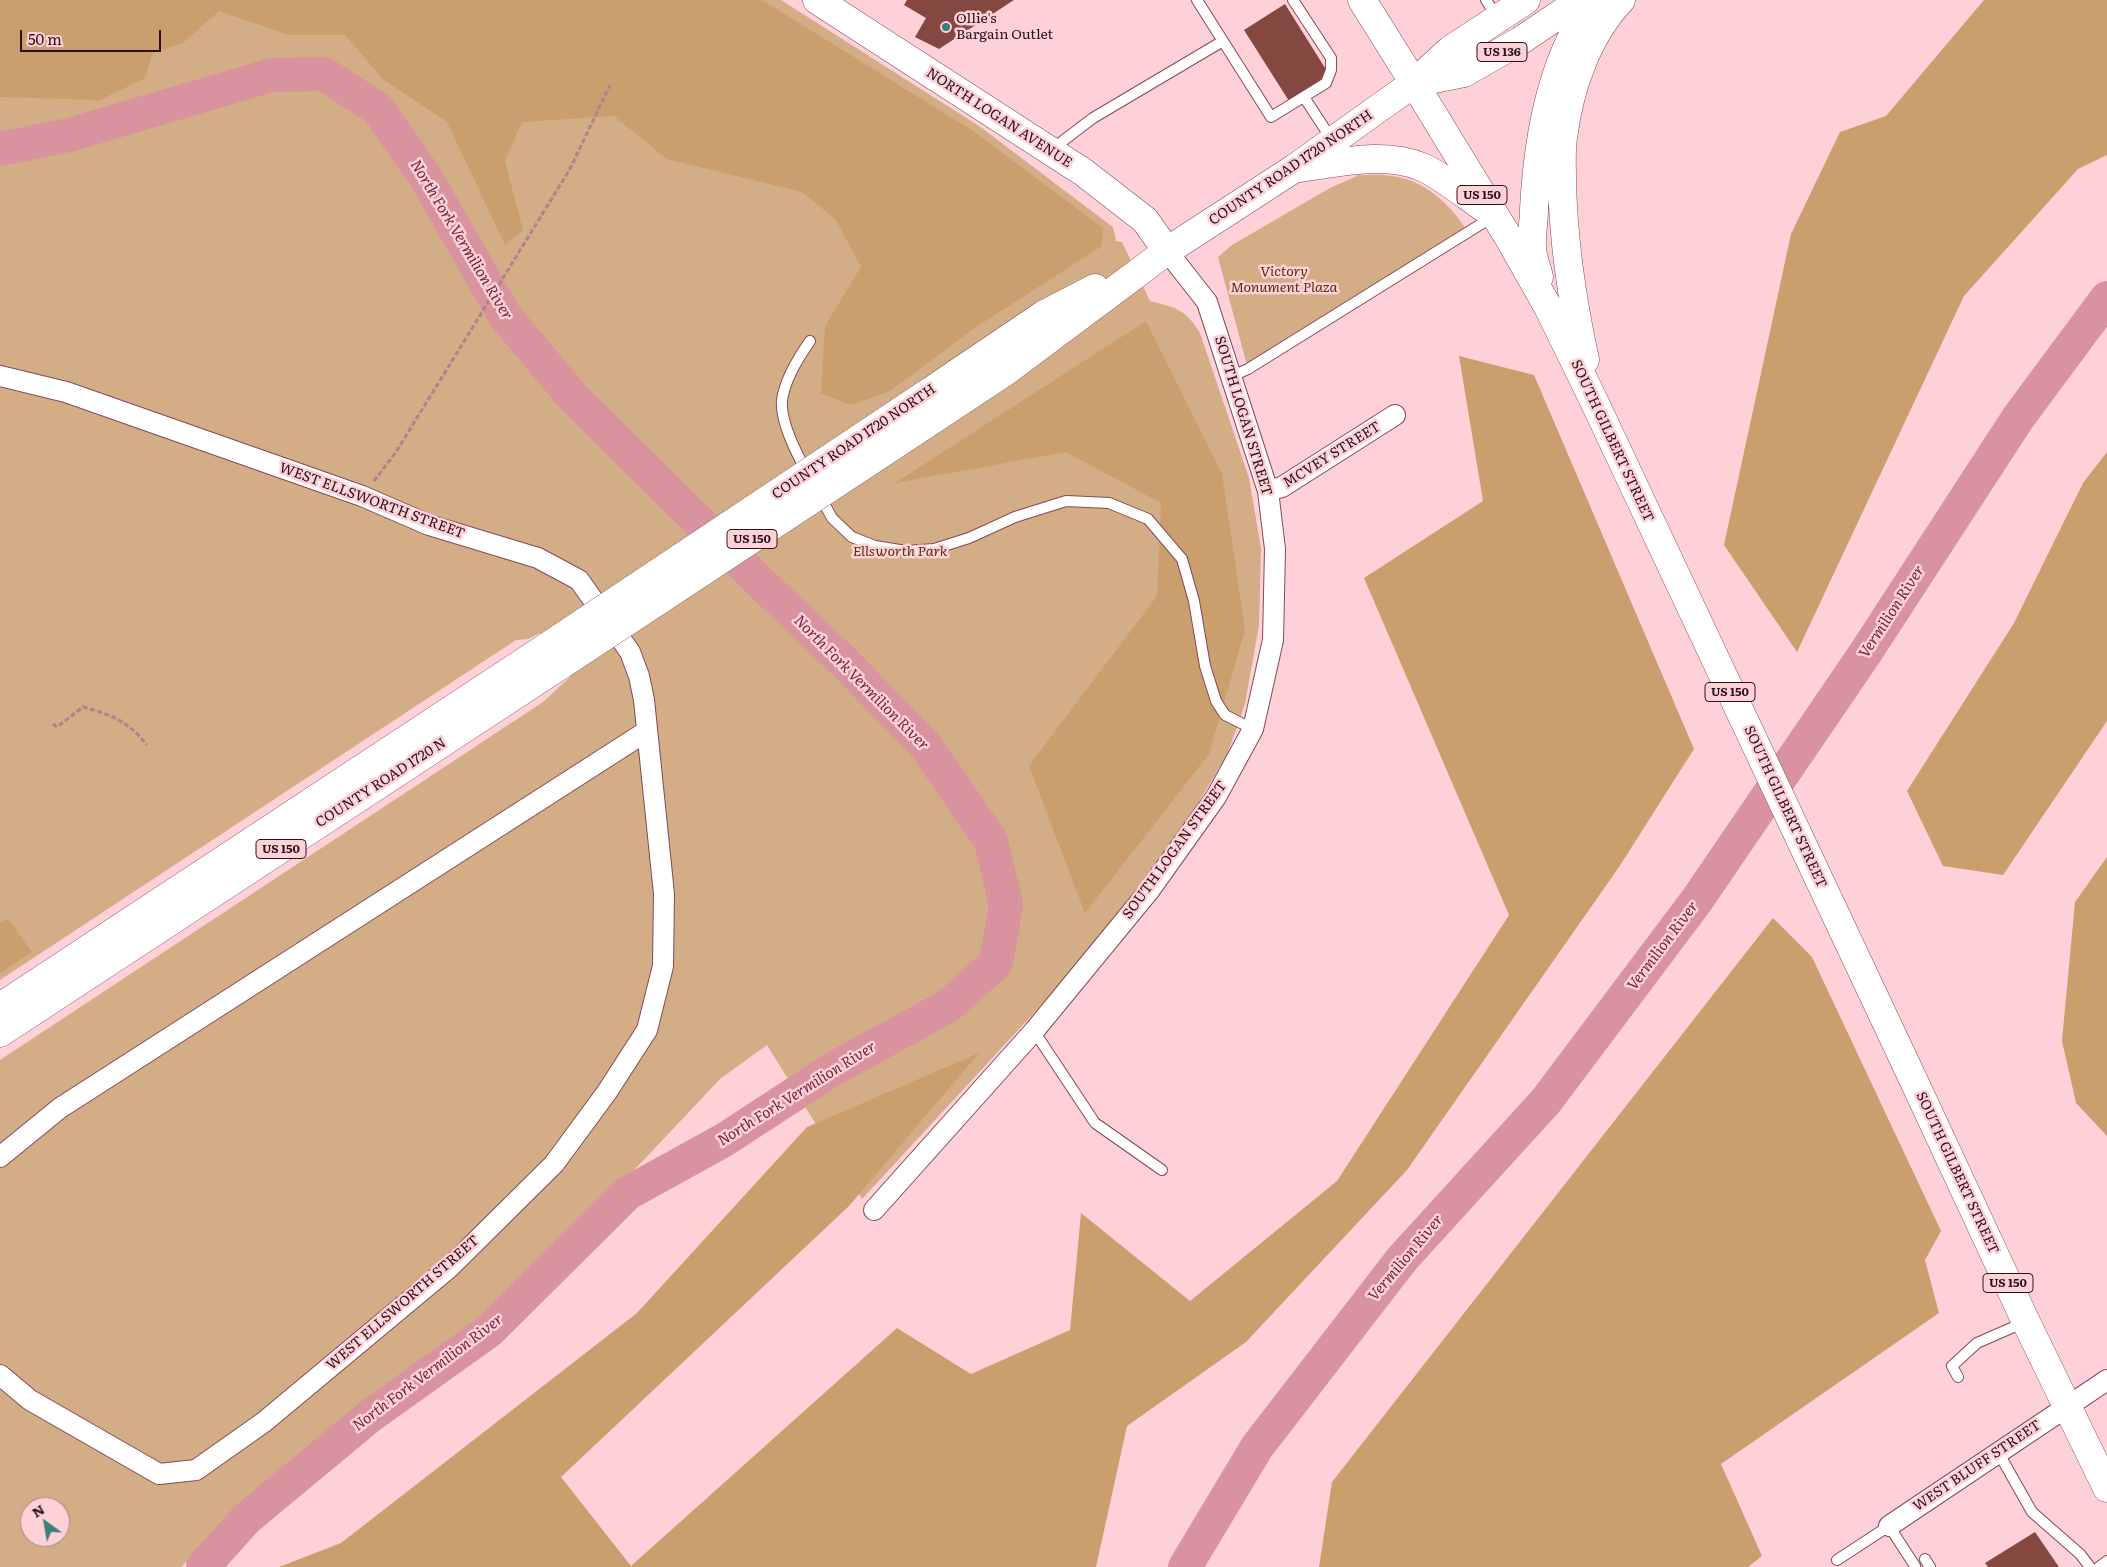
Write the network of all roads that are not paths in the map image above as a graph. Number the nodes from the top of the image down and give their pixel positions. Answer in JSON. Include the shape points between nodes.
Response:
{"nodes":[{"id":1,"x":817,"y":0,"type":"edge"},
{"id":2,"x":1197,"y":0,"type":"edge"},
{"id":3,"x":1362,"y":0,"type":"edge"},
{"id":4,"x":1526,"y":0,"type":"edge"},
{"id":5,"x":1581,"y":0,"type":"edge"},
{"id":6,"x":1594,"y":0,"type":"edge"},
{"id":7,"x":1621,"y":0,"type":"edge"},
{"id":8,"x":1297,"y":1,"type":"edge"},
{"id":9,"x":1492,"y":9,"type":"edge"},
{"id":10,"x":1223,"y":41,"type":"junction"},
{"id":11,"x":1414,"y":84,"type":"junction"},
{"id":12,"x":1304,"y":96,"type":"junction"},
{"id":13,"x":1333,"y":141,"type":"junction"},
{"id":14,"x":1051,"y":151,"type":"junction"},
{"id":15,"x":1295,"y":168,"type":"junction"},
{"id":16,"x":1495,"y":216,"type":"junction"},
{"id":17,"x":1167,"y":251,"type":"junction"},
{"id":18,"x":1560,"y":302,"type":"junction"},
{"id":19,"x":810,"y":340,"type":"dead end"},
{"id":20,"x":0,"y":376,"type":"edge"},
{"id":21,"x":1232,"y":376,"type":"junction"},
{"id":22,"x":1395,"y":415,"type":"dead end"},
{"id":23,"x":1268,"y":491,"type":"junction"},
{"id":24,"x":555,"y":655,"type":"junction"},
{"id":25,"x":1253,"y":729,"type":"junction"},
{"id":26,"x":647,"y":732,"type":"junction"},
{"id":27,"x":0,"y":1007,"type":"edge"},
{"id":28,"x":1034,"y":1031,"type":"junction"},
{"id":29,"x":0,"y":1033,"type":"edge"},
{"id":30,"x":0,"y":1156,"type":"edge"},
{"id":31,"x":1162,"y":1170,"type":"dead end"},
{"id":32,"x":874,"y":1210,"type":"dead end"},
{"id":33,"x":2026,"y":1322,"type":"junction"},
{"id":34,"x":0,"y":1375,"type":"edge"},
{"id":35,"x":1958,"y":1377,"type":"dead end"},
{"id":36,"x":2107,"y":1380,"type":"edge"},
{"id":37,"x":2065,"y":1406,"type":"junction"},
{"id":38,"x":1998,"y":1452,"type":"junction"},
{"id":39,"x":2107,"y":1488,"type":"edge"},
{"id":40,"x":1889,"y":1526,"type":"junction"},
{"id":41,"x":1837,"y":1560,"type":"dead end"},
{"id":42,"x":2107,"y":1561,"type":"edge"},
{"id":43,"x":1915,"y":1566,"type":"edge"},
{"id":44,"x":2090,"y":1567,"type":"edge"},
{"id":45,"x":2099,"y":1567,"type":"edge"}],
"edges":[{"from":1,"to":14,"type":"main road","name":"NORTH LOGAN AVENUE"},
{"from":2,"to":10,"type":"lane"},
{"from":3,"to":11,"type":"main road","name":"SOUTH GILBERT STREET"},
{"from":4,"to":9,"type":"main road","number":"US 136"},
{"from":5,"to":11,"type":"main road","number":"US 136","via":[[1464,73]]},
{"from":6,"to":18,"type":"main road","via":[[1580,20],[1557,72],[1543,124],[1536,182],[1532,248]]},
{"from":7,"to":18,"type":"main road","via":[[1587,50],[1572,94],[1562,139]]},
{"from":8,"to":12,"type":"lane","via":[[1331,58],[1326,83]]},
{"from":9,"to":11,"type":"main road","number":"US 136"},
{"from":10,"to":12,"type":"lane","via":[[1271,117]]},
{"from":10,"to":14,"type":"lane","via":[[1093,118]]},
{"from":11,"to":13,"type":"main road","name":"COUNTY ROAD 1720 NORTH","number":"US 150"},
{"from":11,"to":16,"type":"main road","name":"SOUTH GILBERT STREET","number":"US 150"},
{"from":12,"to":13,"type":"lane"},
{"from":13,"to":15,"type":"main road","name":"COUNTY ROAD 1720 NORTH","number":"US 150"},
{"from":14,"to":17,"type":"main road","name":"NORTH LOGAN AVENUE","via":[[1144,220]]},
{"from":15,"to":16,"type":"main road","via":[[1364,160],[1401,160],[1423,168]]},
{"from":15,"to":17,"type":"main road","name":"COUNTY ROAD 1720 NORTH","number":"US 150"},
{"from":16,"to":18,"type":"main road","name":"SOUTH GILBERT STREET","number":"US 150"},
{"from":16,"to":21,"type":"lane"},
{"from":17,"to":21,"type":"street","name":"SOUTH LOGAN STREET","via":[[1207,302]]},
{"from":17,"to":24,"type":"main road","name":"COUNTY ROAD 1720 NORTH","number":"US 150","bridge":true,"via":[[1005,372],[936,402]]},
{"from":18,"to":33,"type":"main road","name":"SOUTH GILBERT STREET","number":"US 150","via":[[1593,399]]},
{"from":19,"to":25,"type":"lane","via":[[794,364],[782,400],[787,432],[832,518],[852,537],[875,546],[906,551],[934,549],[1066,501],[1109,502],[1148,519],[1182,559],[1194,601],[1205,666],[1216,701],[1225,716]]},
{"from":20,"to":26,"type":"street","name":"WEST ELLSWORTH STREET","via":[[66,392],[362,496],[429,525],[538,558],[579,580],[630,652],[639,676]]},
{"from":21,"to":23,"type":"street","name":"SOUTH LOGAN STREET"},
{"from":22,"to":23,"type":"street","name":"MCVEY STREET","via":[[1282,487]]},
{"from":23,"to":25,"type":"street","name":"SOUTH LOGAN STREET","via":[[1275,549],[1273,640]]},
{"from":24,"to":27,"type":"main road","name":"COUNTY ROAD 1720 N","number":"US 150"},
{"from":24,"to":29,"type":"main road","name":"COUNTY ROAD 1720 N","number":"US 150"},
{"from":25,"to":28,"type":"street","name":"SOUTH LOGAN STREET","via":[[1216,797],[1154,884]]},
{"from":26,"to":30,"type":"street","via":[[60,1108]]},
{"from":26,"to":34,"type":"street","name":"WEST ELLSWORTH STREET","via":[[664,894],[664,966],[647,1030],[607,1092],[548,1170],[450,1267],[264,1422],[196,1470],[159,1474],[30,1400]]},
{"from":28,"to":31,"type":"lane","via":[[1095,1122]]},
{"from":28,"to":32,"type":"street","name":"SOUTH LOGAN STREET"},
{"from":33,"to":35,"type":"lane","via":[[1977,1343],[1952,1366]]},
{"from":33,"to":37,"type":"main road","name":"SOUTH GILBERT STREET","number":"US 150"},
{"from":36,"to":37,"type":"street","name":"WEST BLUFF STREET"},
{"from":37,"to":38,"type":"street","name":"WEST BLUFF STREET"},
{"from":37,"to":39,"type":"main road","name":"SOUTH GILBERT STREET","number":"US 150"},
{"from":38,"to":40,"type":"street","name":"WEST BLUFF STREET"},
{"from":38,"to":44,"type":"lane","via":[[2032,1512],[2080,1554]]},
{"from":40,"to":41,"type":"lane"},
{"from":40,"to":43,"type":"lane"},
{"from":42,"to":45,"type":"lane"}]}
